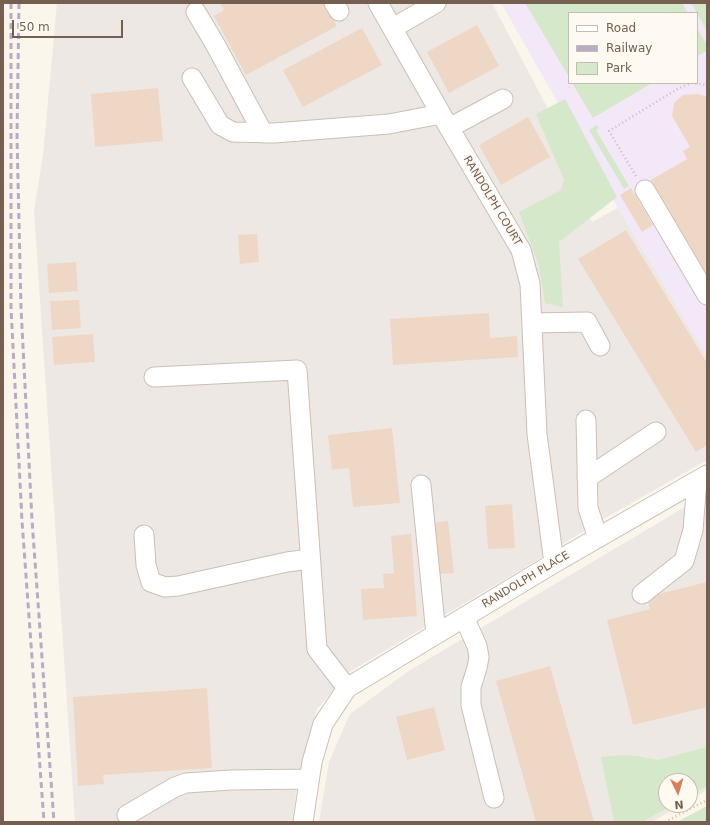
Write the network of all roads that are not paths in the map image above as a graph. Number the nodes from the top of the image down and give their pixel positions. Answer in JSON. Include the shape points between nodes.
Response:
{"nodes":[{"id":1,"x":378,"y":3,"type":"edge"},
{"id":2,"x":436,"y":3,"type":"edge"},
{"id":3,"x":196,"y":12,"type":"dead end"},
{"id":4,"x":393,"y":28,"type":"junction"},
{"id":5,"x":192,"y":78,"type":"dead end"},
{"id":6,"x":503,"y":99,"type":"dead end"},
{"id":7,"x":445,"y":121,"type":"junction"},
{"id":8,"x":269,"y":133,"type":"junction"},
{"id":9,"x":645,"y":190,"type":"road end"},
{"id":10,"x":707,"y":295,"type":"edge"},
{"id":11,"x":532,"y":323,"type":"junction"},
{"id":12,"x":600,"y":346,"type":"dead end"},
{"id":13,"x":154,"y":377,"type":"dead end"},
{"id":14,"x":586,"y":420,"type":"dead end"},
{"id":15,"x":656,"y":432,"type":"dead end"},
{"id":16,"x":587,"y":478,"type":"junction"},
{"id":17,"x":702,"y":478,"type":"edge"},
{"id":18,"x":421,"y":485,"type":"dead end"},
{"id":19,"x":144,"y":535,"type":"dead end"},
{"id":20,"x":598,"y":538,"type":"junction"},
{"id":21,"x":310,"y":559,"type":"junction"},
{"id":22,"x":554,"y":563,"type":"junction"},
{"id":23,"x":642,"y":594,"type":"dead end"},
{"id":24,"x":464,"y":617,"type":"junction"},
{"id":25,"x":436,"y":634,"type":"junction"},
{"id":26,"x":347,"y":688,"type":"junction"},
{"id":27,"x":309,"y":779,"type":"junction"},
{"id":28,"x":494,"y":798,"type":"dead end"},
{"id":29,"x":127,"y":815,"type":"dead end"},
{"id":30,"x":303,"y":822,"type":"edge"}],
"edges":[{"from":1,"to":4,"type":"street","name":"RANDOLPH COURT"},
{"from":2,"to":4,"type":"street"},
{"from":3,"to":8,"type":"street"},
{"from":4,"to":7,"type":"street","name":"RANDOLPH COURT"},
{"from":5,"to":8,"type":"street","via":[[220,125],[233,132]]},
{"from":6,"to":7,"type":"street"},
{"from":7,"to":8,"type":"street"},
{"from":7,"to":11,"type":"street","name":"RANDOLPH COURT","via":[[521,250],[530,284]]},
{"from":9,"to":10,"type":"street"},
{"from":11,"to":12,"type":"street","via":[[587,322]]},
{"from":11,"to":22,"type":"street","name":"RANDOLPH COURT","via":[[537,434]]},
{"from":13,"to":21,"type":"street","via":[[297,370]]},
{"from":14,"to":16,"type":"street"},
{"from":15,"to":16,"type":"street"},
{"from":16,"to":20,"type":"street","via":[[588,508]]},
{"from":17,"to":20,"type":"street","name":"RANDOLPH PLACE"},
{"from":17,"to":23,"type":"street","via":[[693,530],[684,561]]},
{"from":18,"to":25,"type":"street"},
{"from":19,"to":21,"type":"street","via":[[146,565],[151,582],[166,587]]},
{"from":20,"to":22,"type":"street","name":"RANDOLPH PLACE"},
{"from":21,"to":26,"type":"street","via":[[317,649]]},
{"from":22,"to":24,"type":"street","name":"RANDOLPH PLACE"},
{"from":24,"to":25,"type":"street","name":"RANDOLPH PLACE"},
{"from":24,"to":28,"type":"street","via":[[479,657],[471,687],[471,705]]},
{"from":25,"to":26,"type":"street","name":"RANDOLPH PLACE"},
{"from":26,"to":27,"type":"street","name":"RANDOLPH PLACE","via":[[323,724]]},
{"from":27,"to":29,"type":"street","via":[[186,783]]},
{"from":27,"to":30,"type":"street","name":"RANDOLPH PLACE"}]}
